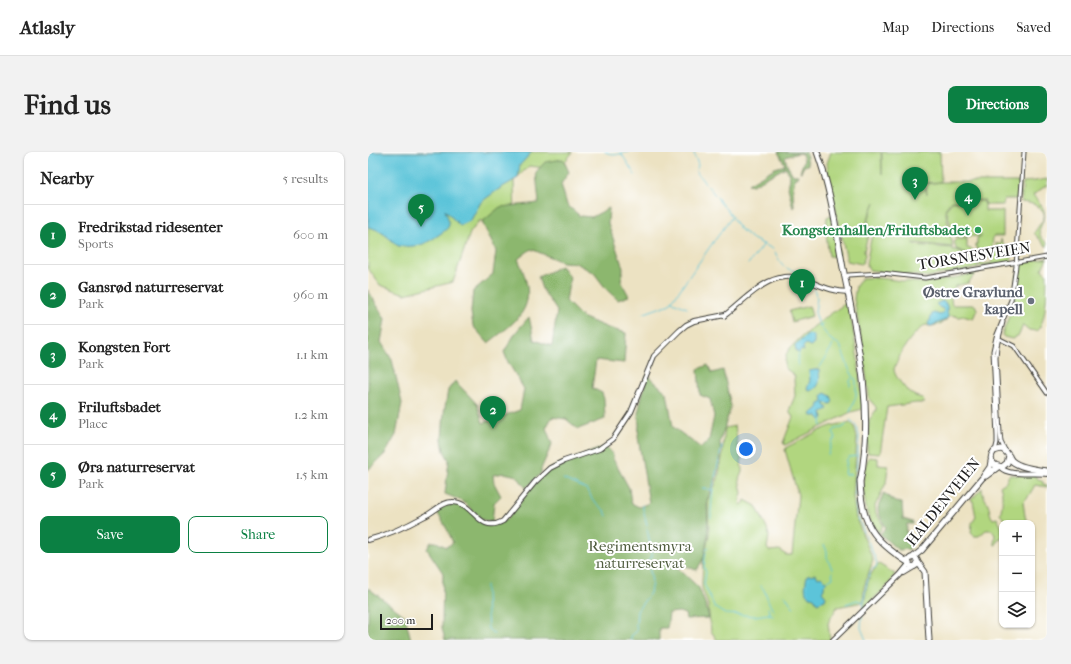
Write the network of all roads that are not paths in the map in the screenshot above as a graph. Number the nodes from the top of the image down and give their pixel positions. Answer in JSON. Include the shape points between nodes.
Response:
{"nodes":[{"id":1,"x":818,"y":152,"type":"edge"},
{"id":2,"x":1024,"y":152,"type":"edge"},
{"id":3,"x":1047,"y":257,"type":"edge"},
{"id":4,"x":1016,"y":262,"type":"junction"},
{"id":5,"x":846,"y":277,"type":"junction"},
{"id":6,"x":848,"y":290,"type":"junction"},
{"id":7,"x":997,"y":339,"type":"junction"},
{"id":8,"x":1047,"y":393,"type":"edge"},
{"id":9,"x":994,"y":450,"type":"junction"},
{"id":10,"x":1005,"y":450,"type":"junction"},
{"id":11,"x":1009,"y":456,"type":"junction"},
{"id":12,"x":991,"y":461,"type":"junction"},
{"id":13,"x":1002,"y":467,"type":"junction"},
{"id":14,"x":1028,"y":467,"type":"junction"},
{"id":15,"x":1047,"y":473,"type":"edge"},
{"id":16,"x":878,"y":539,"type":"junction"},
{"id":17,"x":368,"y":540,"type":"edge"},
{"id":18,"x":915,"y":562,"type":"junction"},
{"id":19,"x":909,"y":563,"type":"junction"},
{"id":20,"x":900,"y":575,"type":"junction"},
{"id":21,"x":833,"y":640,"type":"edge"},
{"id":22,"x":929,"y":640,"type":"edge"}],
"edges":[{"from":1,"to":5,"type":"highway","via":[[828,187]]},
{"from":2,"to":4,"type":"street"},
{"from":3,"to":4,"type":"street","name":"TORSNESVEIEN"},
{"from":4,"to":5,"type":"street","name":"TORSNESVEIEN","via":[[925,278],[882,272]]},
{"from":4,"to":7,"type":"street","via":[[1010,304]]},
{"from":5,"to":6,"type":"highway"},
{"from":6,"to":16,"type":"highway","via":[[863,376],[865,417],[860,498],[868,524]]},
{"from":6,"to":17,"type":"main road","via":[[835,291],[790,277],[773,280],[752,292],[725,315],[714,319],[701,319],[684,326],[654,356],[630,412],[611,440],[599,449],[550,468],[503,521],[496,525],[481,521],[457,502],[449,502],[420,519]]},
{"from":7,"to":8,"type":"street","via":[[1014,346]]},
{"from":7,"to":9,"type":"street","via":[[994,345],[997,437]]},
{"from":7,"to":10,"type":"street","via":[[999,418],[1001,442]]},
{"from":9,"to":10,"type":"highway"},
{"from":9,"to":12,"type":"highway"},
{"from":10,"to":11,"type":"highway"},
{"from":11,"to":13,"type":"highway"},
{"from":11,"to":14,"type":"highway","via":[[1013,461]]},
{"from":12,"to":13,"type":"highway","via":[[994,465]]},
{"from":12,"to":18,"type":"highway","name":"HALDENVEIEN","via":[[983,477],[922,550]]},
{"from":13,"to":14,"type":"highway"},
{"from":13,"to":15,"type":"main road","via":[[1011,473]]},
{"from":13,"to":18,"type":"highway","name":"HALDENVEIEN","via":[[989,473]]},
{"from":14,"to":15,"type":"highway"},
{"from":16,"to":18,"type":"highway","via":[[895,552]]},
{"from":16,"to":19,"type":"highway","via":[[890,551]]},
{"from":18,"to":19,"type":"highway","via":[[911,566]]},
{"from":18,"to":20,"type":"main road","name":"HALDENVEIEN"},
{"from":18,"to":22,"type":"highway","via":[[925,576]]},
{"from":19,"to":20,"type":"main road","name":"HALDENVEIEN"},
{"from":20,"to":21,"type":"main road","name":"HALDENVEIEN"}]}
